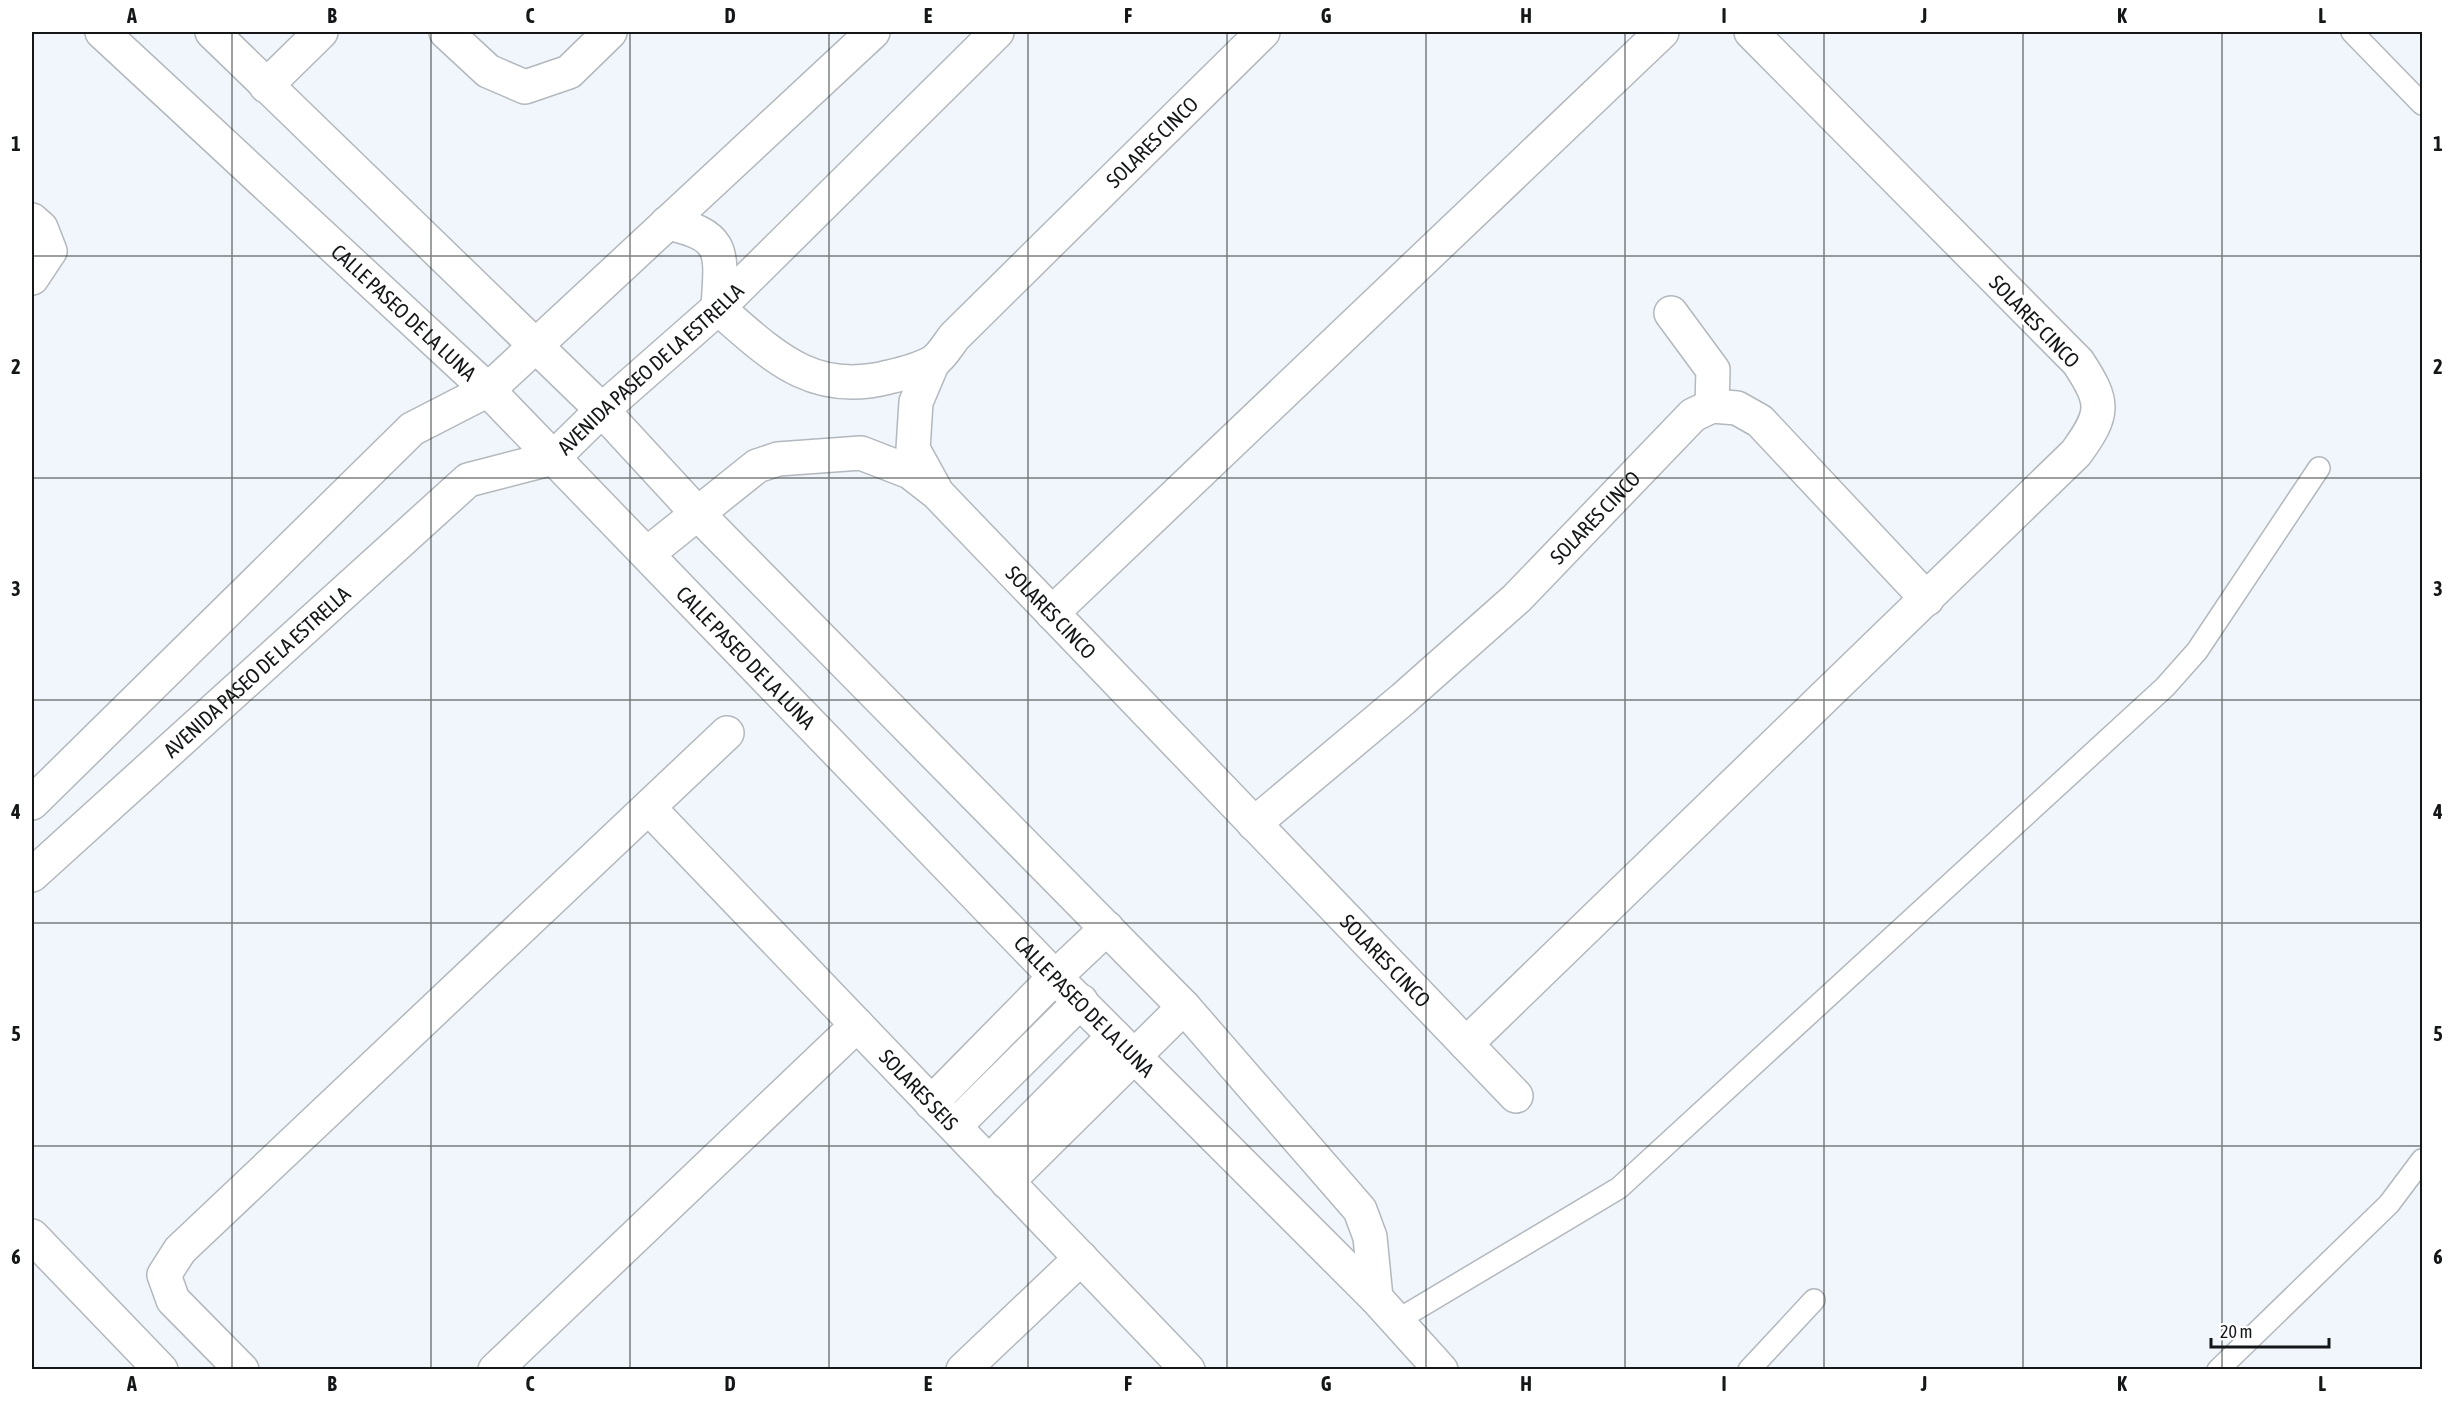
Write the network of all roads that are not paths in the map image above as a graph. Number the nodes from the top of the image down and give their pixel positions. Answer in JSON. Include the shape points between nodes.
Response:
{"nodes":[{"id":1,"x":102,"y":32,"type":"edge"},
{"id":2,"x":321,"y":32,"type":"edge"},
{"id":3,"x":446,"y":32,"type":"edge"},
{"id":4,"x":610,"y":32,"type":"edge"},
{"id":5,"x":873,"y":32,"type":"edge"},
{"id":6,"x":997,"y":32,"type":"edge"},
{"id":7,"x":1263,"y":32,"type":"edge"},
{"id":8,"x":1662,"y":32,"type":"edge"},
{"id":9,"x":1750,"y":32,"type":"edge"},
{"id":10,"x":2352,"y":32,"type":"edge"},
{"id":11,"x":219,"y":33,"type":"edge"},
{"id":12,"x":266,"y":86,"type":"junction"},
{"id":13,"x":2422,"y":104,"type":"edge"},
{"id":14,"x":32,"y":220,"type":"edge"},
{"id":15,"x":667,"y":223,"type":"junction"},
{"id":16,"x":32,"y":278,"type":"edge"},
{"id":17,"x":718,"y":308,"type":"junction"},
{"id":18,"x":1671,"y":313,"type":"dead end"},
{"id":19,"x":537,"y":345,"type":"junction"},
{"id":20,"x":933,"y":362,"type":"junction"},
{"id":21,"x":488,"y":390,"type":"junction"},
{"id":22,"x":1712,"y":406,"type":"junction"},
{"id":23,"x":602,"y":411,"type":"junction"},
{"id":24,"x":553,"y":458,"type":"junction"},
{"id":25,"x":2319,"y":468,"type":"dead end"},
{"id":26,"x":937,"y":493,"type":"junction"},
{"id":27,"x":698,"y":514,"type":"junction"},
{"id":28,"x":647,"y":554,"type":"junction"},
{"id":29,"x":1927,"y":599,"type":"junction"},
{"id":30,"x":1052,"y":613,"type":"junction"},
{"id":31,"x":727,"y":733,"type":"dead end"},
{"id":32,"x":32,"y":803,"type":"edge"},
{"id":33,"x":649,"y":808,"type":"junction"},
{"id":34,"x":1254,"y":824,"type":"junction"},
{"id":35,"x":32,"y":875,"type":"edge"},
{"id":36,"x":1107,"y":928,"type":"junction"},
{"id":37,"x":1055,"y":977,"type":"junction"},
{"id":38,"x":1081,"y":1001,"type":"junction"},
{"id":39,"x":1184,"y":1006,"type":"junction"},
{"id":40,"x":857,"y":1025,"type":"junction"},
{"id":41,"x":1466,"y":1044,"type":"junction"},
{"id":42,"x":1124,"y":1046,"type":"junction"},
{"id":43,"x":1516,"y":1096,"type":"dead end"},
{"id":44,"x":931,"y":1102,"type":"junction"},
{"id":45,"x":955,"y":1126,"type":"junction"},
{"id":46,"x":2422,"y":1160,"type":"edge"},
{"id":47,"x":998,"y":1172,"type":"junction"},
{"id":48,"x":32,"y":1236,"type":"edge"},
{"id":49,"x":1082,"y":1258,"type":"junction"},
{"id":50,"x":1814,"y":1300,"type":"dead end"},
{"id":51,"x":1386,"y":1309,"type":"junction"},
{"id":52,"x":161,"y":1370,"type":"edge"},
{"id":53,"x":242,"y":1370,"type":"edge"},
{"id":54,"x":495,"y":1370,"type":"edge"},
{"id":55,"x":963,"y":1370,"type":"edge"},
{"id":56,"x":1188,"y":1370,"type":"edge"},
{"id":57,"x":1441,"y":1370,"type":"edge"},
{"id":58,"x":1749,"y":1370,"type":"edge"},
{"id":59,"x":2218,"y":1370,"type":"edge"}],
"edges":[{"from":1,"to":21,"type":"street","name":"CALLE PASEO DE LA LUNA"},
{"from":2,"to":12,"type":"street"},
{"from":3,"to":4,"type":"street","via":[[488,71],[525,87],[569,72]]},
{"from":5,"to":15,"type":"street"},
{"from":6,"to":17,"type":"street","name":"AVENIDA PASEO DE LA ESTRELLA"},
{"from":7,"to":20,"type":"street","name":"SOLARES CINCO"},
{"from":8,"to":30,"type":"street"},
{"from":9,"to":29,"type":"street","name":"SOLARES CINCO","via":[[2078,362],[2095,388],[2098,409],[2092,430],[2076,453]]},
{"from":10,"to":13,"type":"lane"},
{"from":11,"to":12,"type":"street"},
{"from":12,"to":19,"type":"street"},
{"from":14,"to":16,"type":"street","via":[[41,228],[50,251]]},
{"from":15,"to":17,"type":"street","via":[[704,233],[713,244],[721,261]]},
{"from":15,"to":19,"type":"street"},
{"from":17,"to":20,"type":"street","via":[[755,340],[815,378],[864,383]]},
{"from":17,"to":23,"type":"street","name":"AVENIDA PASEO DE LA ESTRELLA"},
{"from":18,"to":22,"type":"street","via":[[1713,370]]},
{"from":19,"to":21,"type":"street"},
{"from":19,"to":23,"type":"street"},
{"from":20,"to":26,"type":"street","via":[[916,402],[913,449]]},
{"from":21,"to":24,"type":"street","name":"CALLE PASEO DE LA LUNA"},
{"from":21,"to":32,"type":"street","via":[[412,429]]},
{"from":22,"to":29,"type":"street","via":[[1737,408],[1760,421]]},
{"from":22,"to":34,"type":"street","name":"SOLARES CINCO","via":[[1693,415],[1669,437],[1517,598]]},
{"from":23,"to":24,"type":"street","name":"AVENIDA PASEO DE LA ESTRELLA"},
{"from":23,"to":27,"type":"street"},
{"from":24,"to":28,"type":"street","name":"CALLE PASEO DE LA LUNA"},
{"from":24,"to":35,"type":"street","name":"AVENIDA PASEO DE LA ESTRELLA","via":[[468,480]]},
{"from":25,"to":51,"type":"lane","via":[[2197,651],[2156,695],[1619,1188]]},
{"from":26,"to":27,"type":"street","name":"SOLARES CINCO","via":[[910,472],[861,453],[820,455],[778,459],[757,466]]},
{"from":26,"to":30,"type":"street","name":"SOLARES CINCO"},
{"from":27,"to":28,"type":"street","name":"SOLARES CINCO"},
{"from":27,"to":36,"type":"street"},
{"from":28,"to":37,"type":"street","name":"CALLE PASEO DE LA LUNA"},
{"from":29,"to":41,"type":"street","name":"SOLARES CINCO"},
{"from":30,"to":34,"type":"street","name":"SOLARES CINCO"},
{"from":31,"to":33,"type":"street"},
{"from":33,"to":40,"type":"street","name":"SOLARES SEIS"},
{"from":33,"to":53,"type":"street","via":[[180,1250],[164,1275],[173,1300]]},
{"from":34,"to":41,"type":"street","name":"SOLARES CINCO"},
{"from":36,"to":37,"type":"street"},
{"from":36,"to":39,"type":"street"},
{"from":37,"to":38,"type":"street","name":"CALLE PASEO DE LA LUNA"},
{"from":37,"to":44,"type":"street"},
{"from":38,"to":42,"type":"street","name":"CALLE PASEO DE LA LUNA"},
{"from":38,"to":45,"type":"street"},
{"from":39,"to":42,"type":"street"},
{"from":39,"to":51,"type":"street","via":[[1359,1210],[1370,1237]]},
{"from":40,"to":44,"type":"street","name":"SOLARES SEIS"},
{"from":40,"to":54,"type":"street"},
{"from":41,"to":43,"type":"street","name":"SOLARES CINCO"},
{"from":42,"to":47,"type":"street"},
{"from":42,"to":51,"type":"street","name":"CALLE PASEO DE LA LUNA"},
{"from":44,"to":45,"type":"street","name":"SOLARES SEIS"},
{"from":45,"to":47,"type":"street","name":"SOLARES SEIS"},
{"from":46,"to":59,"type":"lane","via":[[2389,1204]]},
{"from":47,"to":49,"type":"street","name":"SOLARES SEIS"},
{"from":48,"to":52,"type":"street"},
{"from":49,"to":55,"type":"street"},
{"from":49,"to":56,"type":"street","name":"SOLARES SEIS"},
{"from":50,"to":58,"type":"lane"},
{"from":51,"to":57,"type":"street","name":"CALLE PASEO DE LA LUNA"}]}
